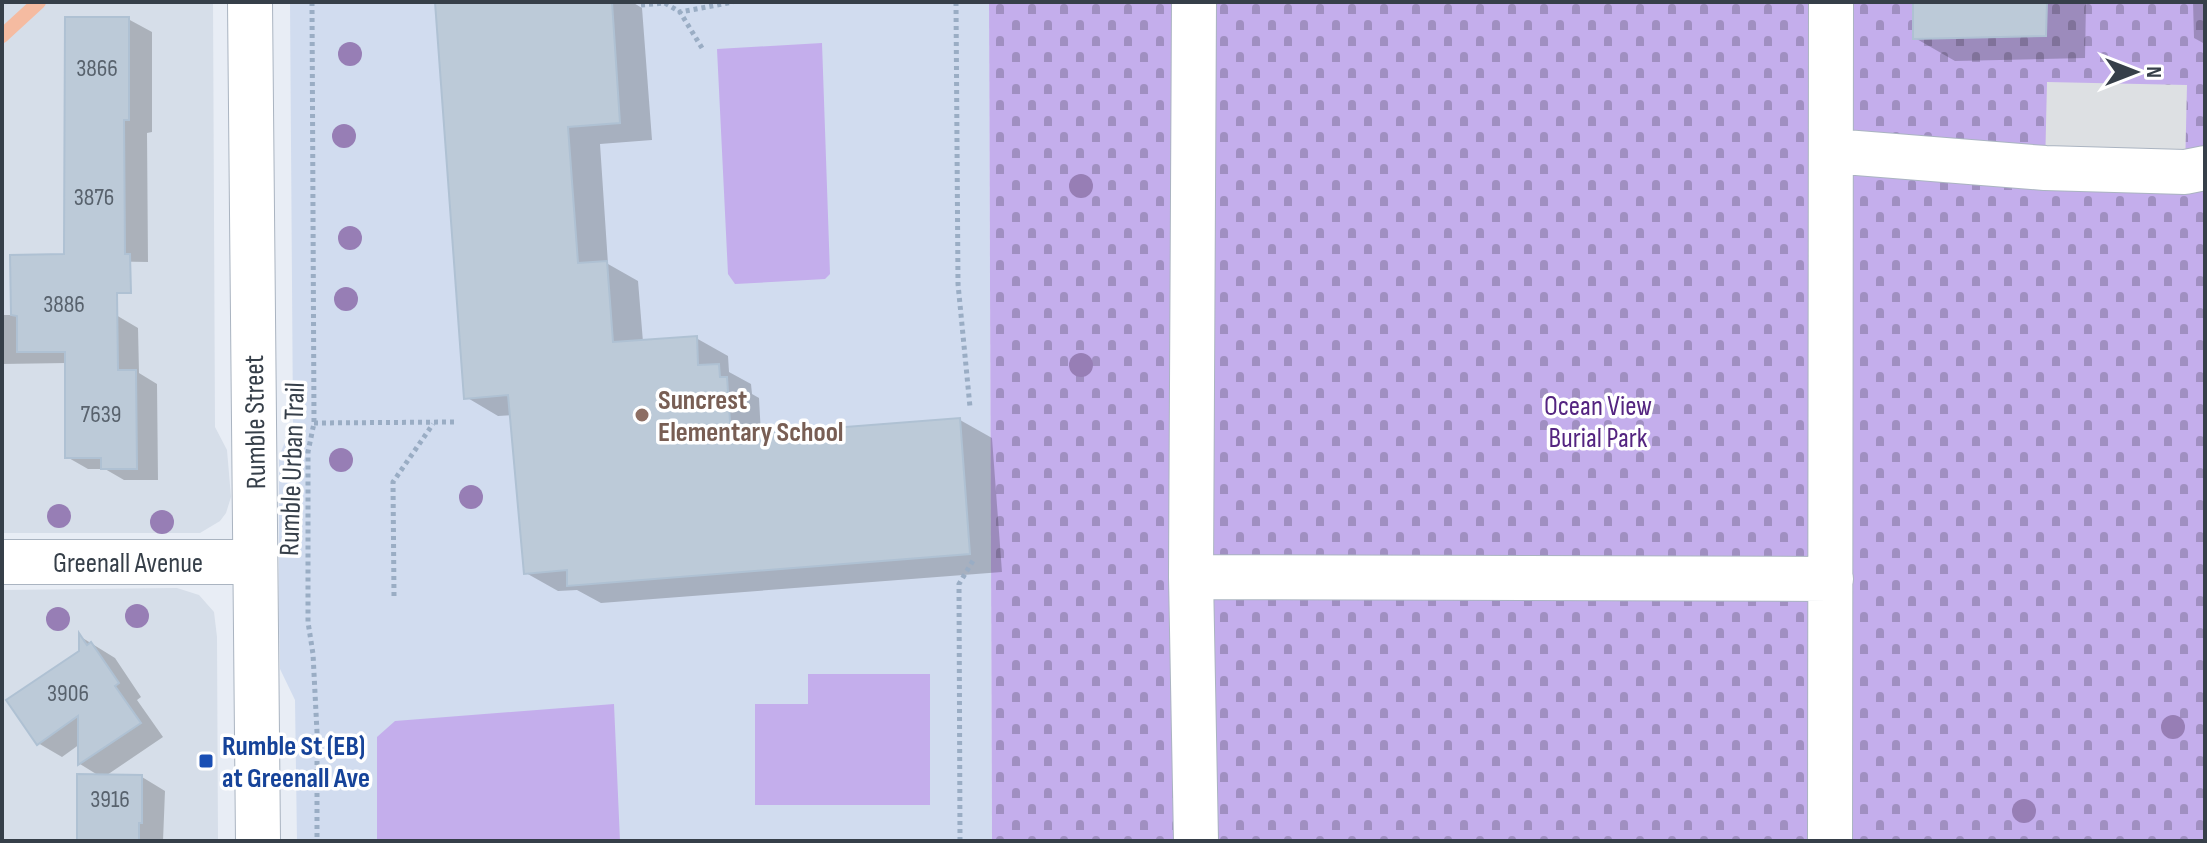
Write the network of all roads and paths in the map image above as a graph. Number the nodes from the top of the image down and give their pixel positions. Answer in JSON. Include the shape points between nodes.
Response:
{"nodes":[{"id":1,"x":250,"y":2,"type":"edge"},
{"id":2,"x":312,"y":2,"type":"edge"},
{"id":3,"x":733,"y":2,"type":"edge"},
{"id":4,"x":956,"y":2,"type":"edge"},
{"id":5,"x":1194,"y":2,"type":"edge"},
{"id":6,"x":1831,"y":2,"type":"edge"},
{"id":7,"x":641,"y":5,"type":"dead end"},
{"id":8,"x":680,"y":12,"type":"junction"},
{"id":9,"x":702,"y":48,"type":"dead end"},
{"id":10,"x":1832,"y":151,"type":"junction"},
{"id":11,"x":2205,"y":168,"type":"edge"},
{"id":12,"x":970,"y":407,"type":"dead end"},
{"id":13,"x":455,"y":422,"type":"dead end"},
{"id":14,"x":314,"y":423,"type":"junction"},
{"id":15,"x":433,"y":424,"type":"junction"},
{"id":16,"x":974,"y":559,"type":"dead end"},
{"id":17,"x":2,"y":562,"type":"edge"},
{"id":18,"x":255,"y":562,"type":"junction"},
{"id":19,"x":1191,"y":577,"type":"junction"},
{"id":20,"x":1831,"y":579,"type":"junction"},
{"id":21,"x":394,"y":596,"type":"dead end"},
{"id":22,"x":258,"y":841,"type":"edge"},
{"id":23,"x":317,"y":841,"type":"edge"},
{"id":24,"x":960,"y":841,"type":"edge"},
{"id":25,"x":1196,"y":841,"type":"edge"},
{"id":26,"x":1830,"y":841,"type":"edge"}],
"edges":[{"from":1,"to":18,"type":"street","name":"Rumble Street"},
{"from":2,"to":14,"type":"path","name":"Rumble Urban Trail"},
{"from":3,"to":8,"type":"path"},
{"from":4,"to":12,"type":"path","via":[[958,284]]},
{"from":5,"to":19,"type":"street"},
{"from":6,"to":10,"type":"street"},
{"from":7,"to":8,"type":"path","via":[[665,3]]},
{"from":8,"to":9,"type":"path"},
{"from":10,"to":11,"type":"street","via":[[2045,168]]},
{"from":10,"to":20,"type":"street"},
{"from":13,"to":15,"type":"path"},
{"from":14,"to":15,"type":"path"},
{"from":14,"to":23,"type":"path","name":"Rumble Urban Trail","via":[[308,452],[308,622],[317,732]]},
{"from":15,"to":21,"type":"path","via":[[393,482]]},
{"from":16,"to":24,"type":"path","via":[[959,584]]},
{"from":17,"to":18,"type":"street","name":"Greenall Avenue"},
{"from":18,"to":22,"type":"street","name":"Rumble Street"},
{"from":19,"to":20,"type":"street"},
{"from":19,"to":25,"type":"street"},
{"from":20,"to":26,"type":"street"}]}
